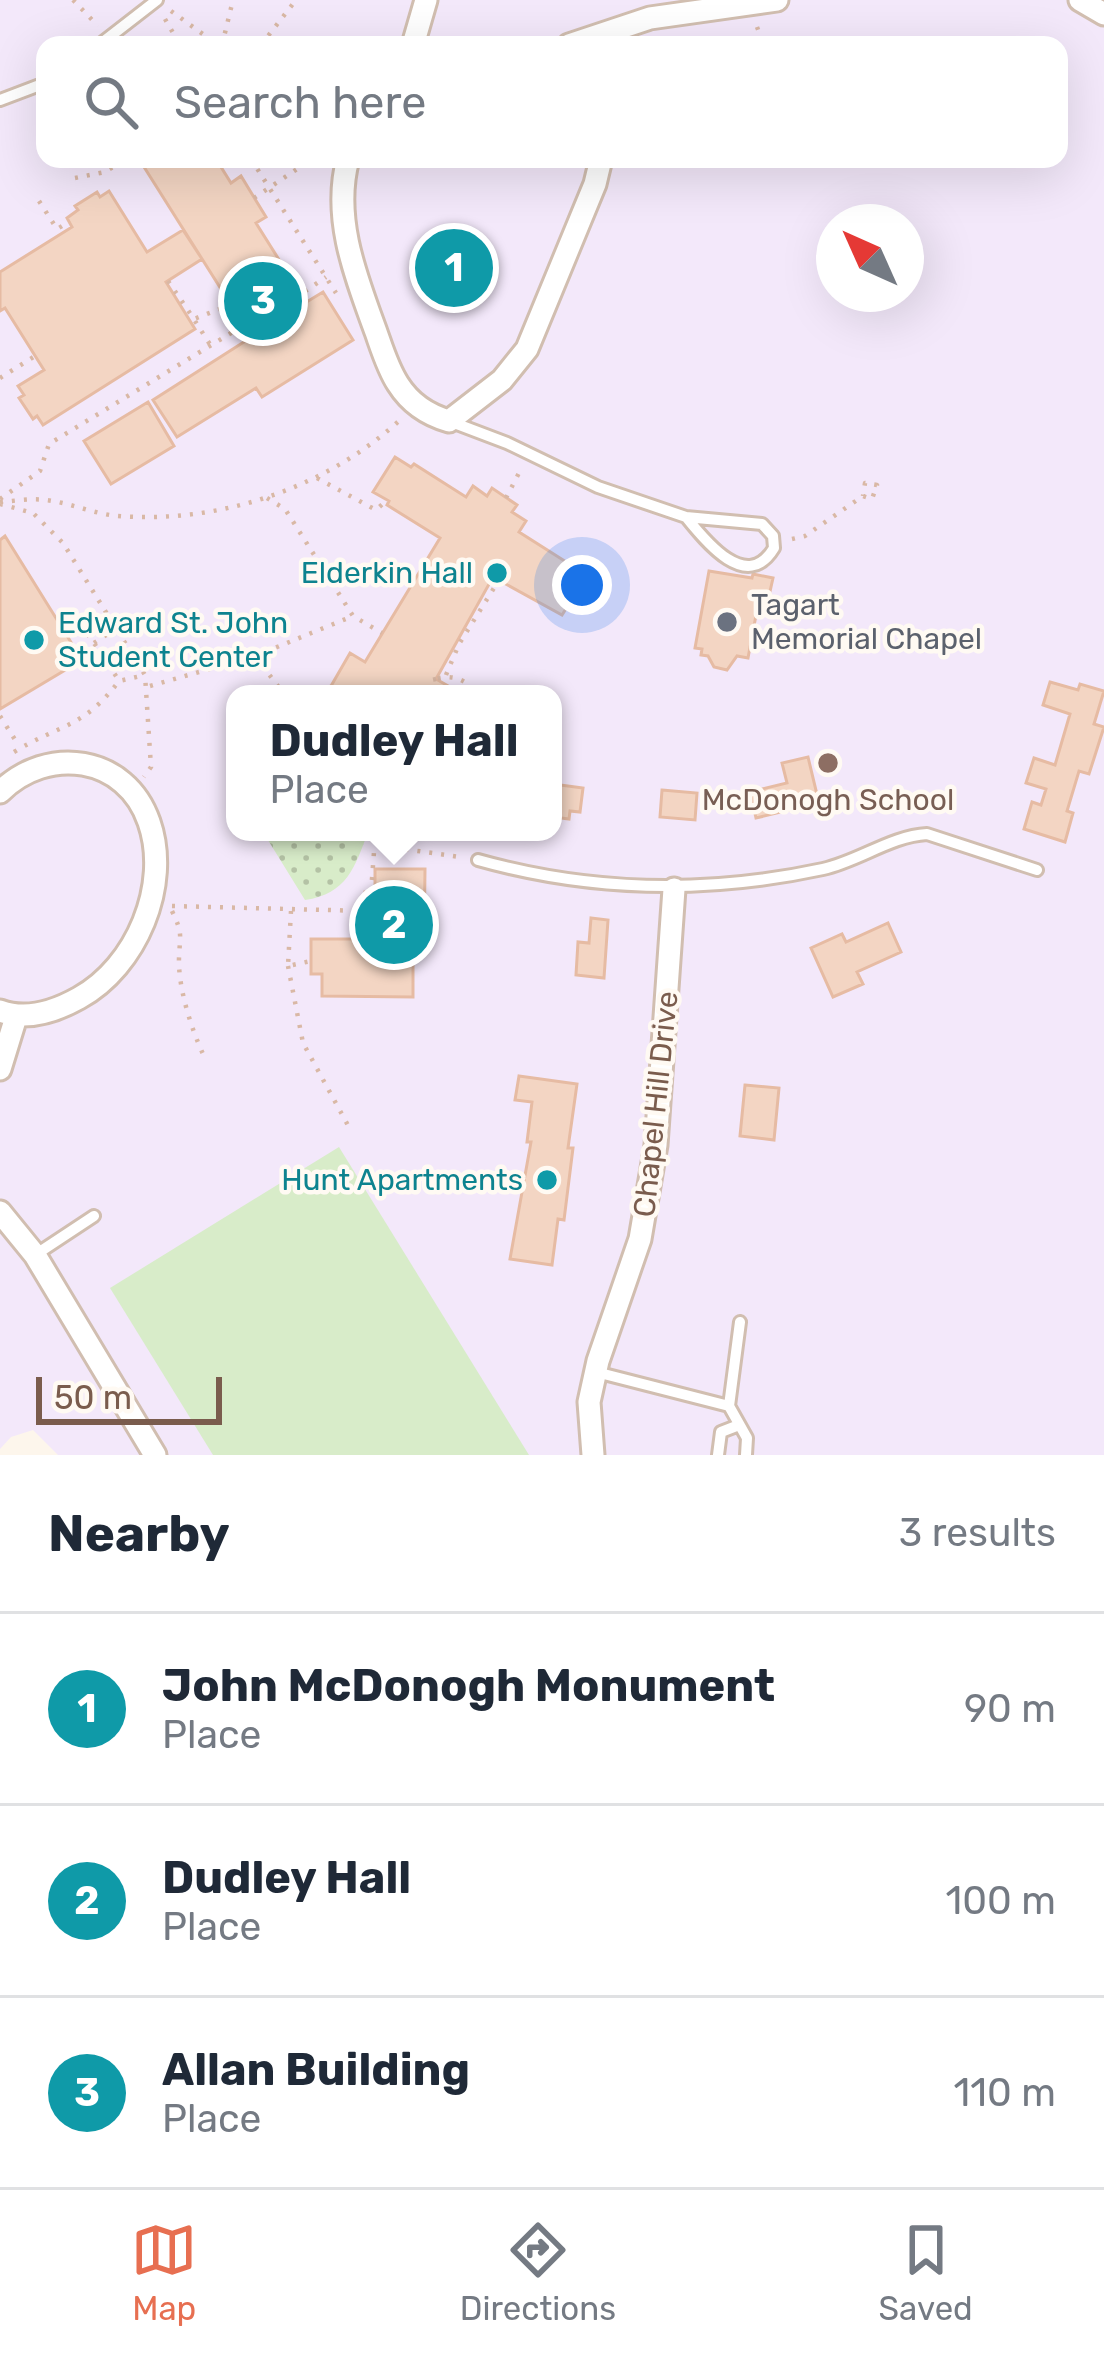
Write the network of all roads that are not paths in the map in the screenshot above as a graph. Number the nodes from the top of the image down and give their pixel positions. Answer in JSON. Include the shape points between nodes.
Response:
{"nodes":[{"id":1,"x":157,"y":0,"type":"edge"},
{"id":2,"x":427,"y":0,"type":"edge"},
{"id":3,"x":777,"y":0,"type":"edge"},
{"id":4,"x":1080,"y":0,"type":"edge"},
{"id":5,"x":1104,"y":14,"type":"edge"},
{"id":6,"x":112,"y":36,"type":"edge"},
{"id":7,"x":416,"y":36,"type":"edge"},
{"id":8,"x":596,"y":36,"type":"edge"},
{"id":9,"x":36,"y":86,"type":"edge"},
{"id":10,"x":0,"y":100,"type":"edge"},
{"id":11,"x":347,"y":168,"type":"edge"},
{"id":12,"x":599,"y":168,"type":"edge"},
{"id":13,"x":449,"y":422,"type":"junction"},
{"id":14,"x":686,"y":517,"type":"junction"},
{"id":15,"x":0,"y":793,"type":"edge"},
{"id":16,"x":478,"y":860,"type":"road end"},
{"id":17,"x":1037,"y":870,"type":"dead end"},
{"id":18,"x":674,"y":889,"type":"junction"},
{"id":19,"x":8,"y":1014,"type":"edge"},
{"id":20,"x":0,"y":1069,"type":"edge"},
{"id":21,"x":0,"y":1212,"type":"edge"},
{"id":22,"x":94,"y":1216,"type":"dead end"},
{"id":23,"x":34,"y":1255,"type":"junction"},
{"id":24,"x":740,"y":1322,"type":"dead end"},
{"id":25,"x":596,"y":1372,"type":"junction"},
{"id":26,"x":729,"y":1406,"type":"junction"},
{"id":27,"x":739,"y":1425,"type":"junction"},
{"id":28,"x":155,"y":1455,"type":"edge"},
{"id":29,"x":593,"y":1455,"type":"edge"},
{"id":30,"x":718,"y":1455,"type":"edge"},
{"id":31,"x":746,"y":1455,"type":"edge"}],
"edges":[{"from":1,"to":6,"type":"lane"},
{"from":2,"to":7,"type":"street"},
{"from":3,"to":8,"type":"street","via":[[650,18]]},
{"from":4,"to":5,"type":"street"},
{"from":9,"to":10,"type":"lane"},
{"from":11,"to":13,"type":"street","via":[[343,218],[351,261],[397,382],[416,405]]},
{"from":12,"to":13,"type":"street","via":[[527,349]]},
{"from":13,"to":14,"type":"lane"},
{"from":14,"to":14,"type":"lane","via":[[728,561],[768,559],[773,542],[762,524]]},
{"from":15,"to":19,"type":"street","via":[[33,769],[76,760],[110,772],[134,792],[150,823],[155,864],[147,917],[89,993],[48,1012]]},
{"from":16,"to":18,"type":"lane","via":[[565,880]]},
{"from":17,"to":18,"type":"lane","via":[[928,834],[829,868]]},
{"from":18,"to":25,"type":"street","name":"Chapel Hill Drive","via":[[656,1144],[640,1239]]},
{"from":19,"to":20,"type":"street"},
{"from":21,"to":23,"type":"street"},
{"from":22,"to":23,"type":"lane"},
{"from":23,"to":28,"type":"street"},
{"from":24,"to":26,"type":"lane"},
{"from":25,"to":26,"type":"lane"},
{"from":25,"to":29,"type":"street","name":"Chapel Hill Drive"},
{"from":26,"to":27,"type":"lane"},
{"from":27,"to":30,"type":"lane","via":[[721,1432]]},
{"from":27,"to":31,"type":"lane"}]}
